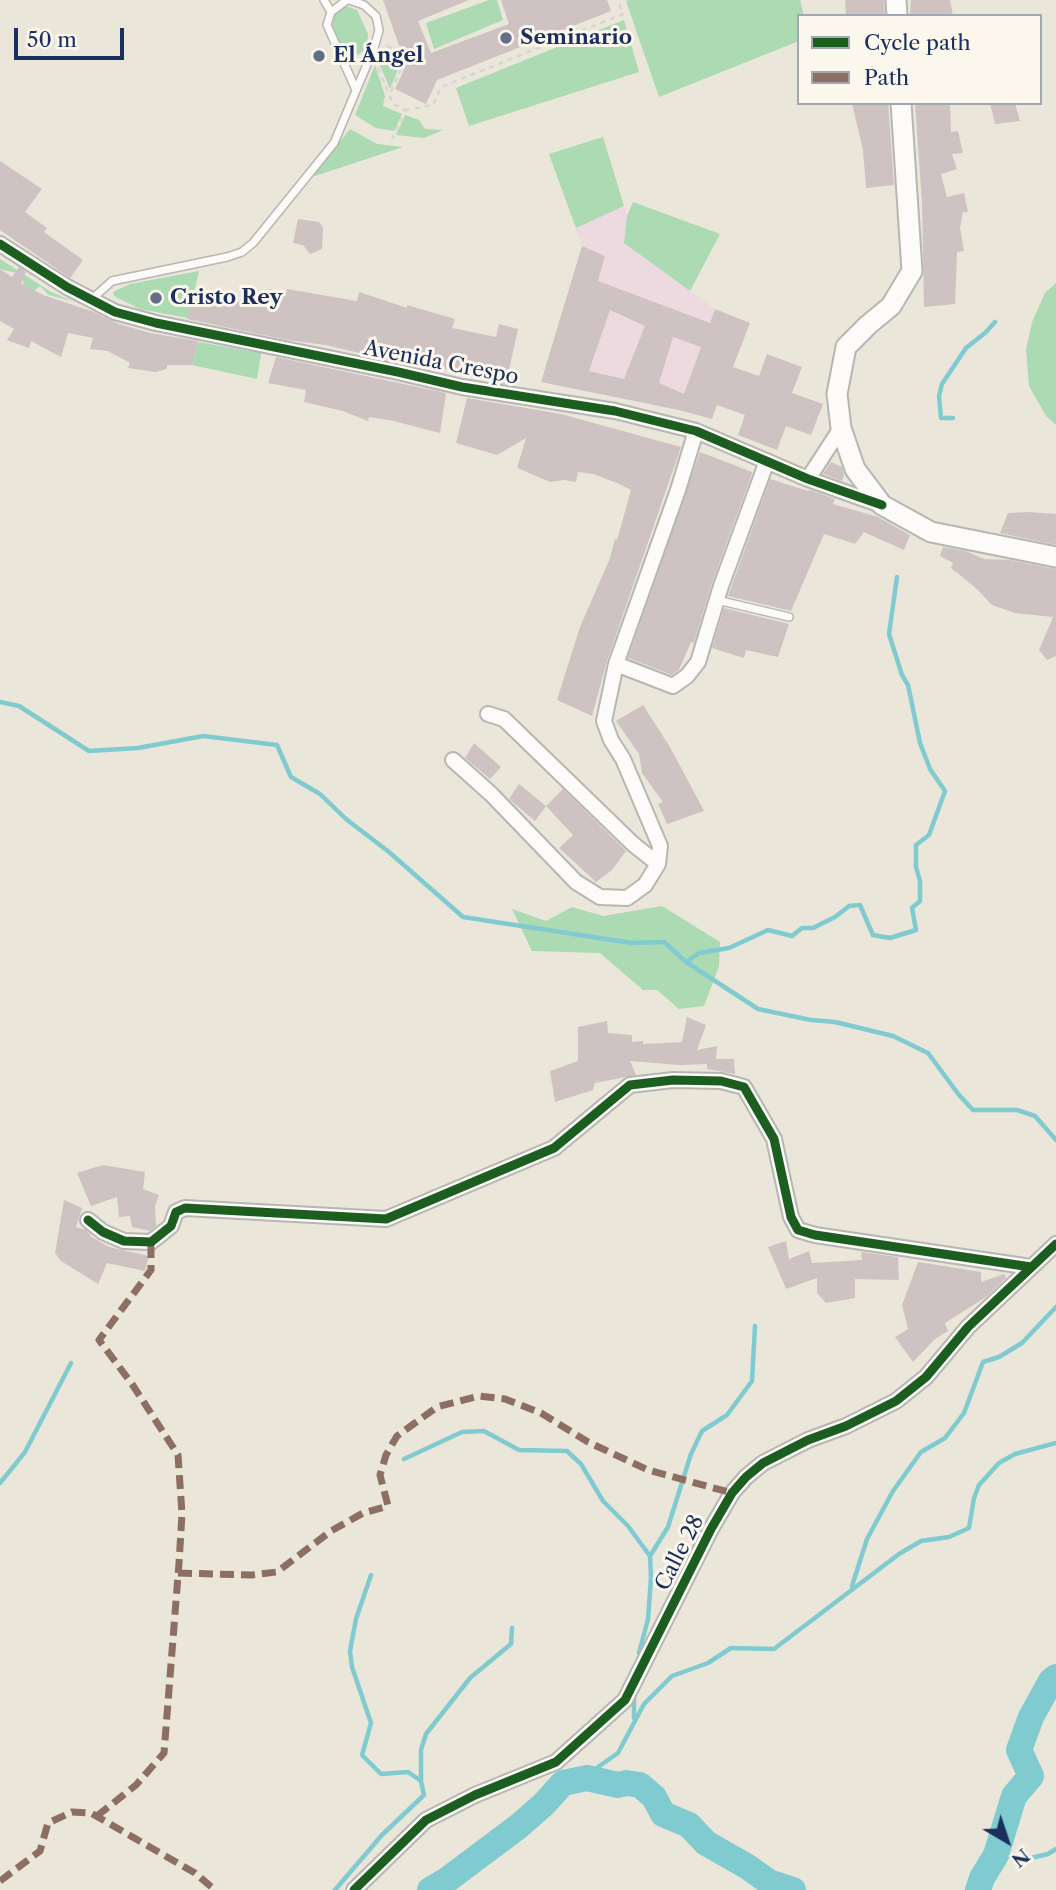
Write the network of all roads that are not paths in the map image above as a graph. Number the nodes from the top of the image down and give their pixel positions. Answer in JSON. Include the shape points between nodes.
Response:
{"nodes":[{"id":1,"x":324,"y":0,"type":"edge"},
{"id":2,"x":348,"y":0,"type":"edge"},
{"id":3,"x":331,"y":12,"type":"junction"},
{"id":4,"x":356,"y":90,"type":"junction"},
{"id":5,"x":901,"y":105,"type":"edge"},
{"id":6,"x":0,"y":244,"type":"edge"},
{"id":7,"x":91,"y":300,"type":"junction"},
{"id":8,"x":841,"y":428,"type":"junction"},
{"id":9,"x":696,"y":431,"type":"junction"},
{"id":10,"x":767,"y":461,"type":"junction"},
{"id":11,"x":808,"y":478,"type":"junction"},
{"id":12,"x":883,"y":505,"type":"junction"},
{"id":13,"x":1056,"y":556,"type":"edge"},
{"id":14,"x":716,"y":600,"type":"junction"},
{"id":15,"x":789,"y":617,"type":"dead end"},
{"id":16,"x":616,"y":664,"type":"junction"},
{"id":17,"x":488,"y":715,"type":"dead end"},
{"id":18,"x":453,"y":760,"type":"dead end"},
{"id":19,"x":658,"y":864,"type":"junction"},
{"id":20,"x":88,"y":1220,"type":"dead end"},
{"id":21,"x":1056,"y":1244,"type":"edge"},
{"id":22,"x":1031,"y":1267,"type":"junction"},
{"id":23,"x":354,"y":1890,"type":"edge"}],
"edges":[{"from":1,"to":3,"type":"lane"},
{"from":2,"to":3,"type":"lane"},
{"from":2,"to":4,"type":"lane","via":[[364,5],[376,16],[379,30]]},
{"from":3,"to":4,"type":"lane","via":[[327,25]]},
{"from":4,"to":7,"type":"lane","via":[[334,143],[242,252],[112,281]]},
{"from":5,"to":8,"type":"main road","via":[[912,271],[891,306],[846,347],[838,394]]},
{"from":6,"to":7,"type":"street","name":"Avenida Crespo"},
{"from":7,"to":9,"type":"street","name":"Avenida Crespo","via":[[156,323],[462,387],[615,411]]},
{"from":8,"to":11,"type":"street"},
{"from":8,"to":12,"type":"main road","via":[[855,469]]},
{"from":9,"to":10,"type":"street","name":"Avenida Crespo"},
{"from":9,"to":16,"type":"street"},
{"from":10,"to":11,"type":"street","name":"Avenida Crespo"},
{"from":10,"to":14,"type":"street"},
{"from":11,"to":12,"type":"street","name":"Avenida Crespo"},
{"from":12,"to":13,"type":"main road","name":"Avenida Crespo","via":[[931,532]]},
{"from":14,"to":15,"type":"lane"},
{"from":14,"to":16,"type":"street","via":[[698,662],[673,685]]},
{"from":16,"to":19,"type":"street","via":[[604,721],[651,822],[660,846]]},
{"from":17,"to":19,"type":"street","via":[[504,719]]},
{"from":18,"to":19,"type":"street","via":[[576,882],[600,897],[627,898],[645,885]]},
{"from":20,"to":22,"type":"street","via":[[124,1241],[151,1242],[171,1226],[176,1212],[185,1208],[386,1219],[554,1148],[630,1085],[721,1081],[744,1087],[774,1139],[798,1230]]},
{"from":21,"to":22,"type":"street","name":"Calle 28"},
{"from":22,"to":23,"type":"street","name":"Calle 28","via":[[968,1327],[926,1377],[896,1401],[797,1446],[746,1477],[711,1529],[625,1700],[556,1762],[475,1794],[426,1820]]}]}
